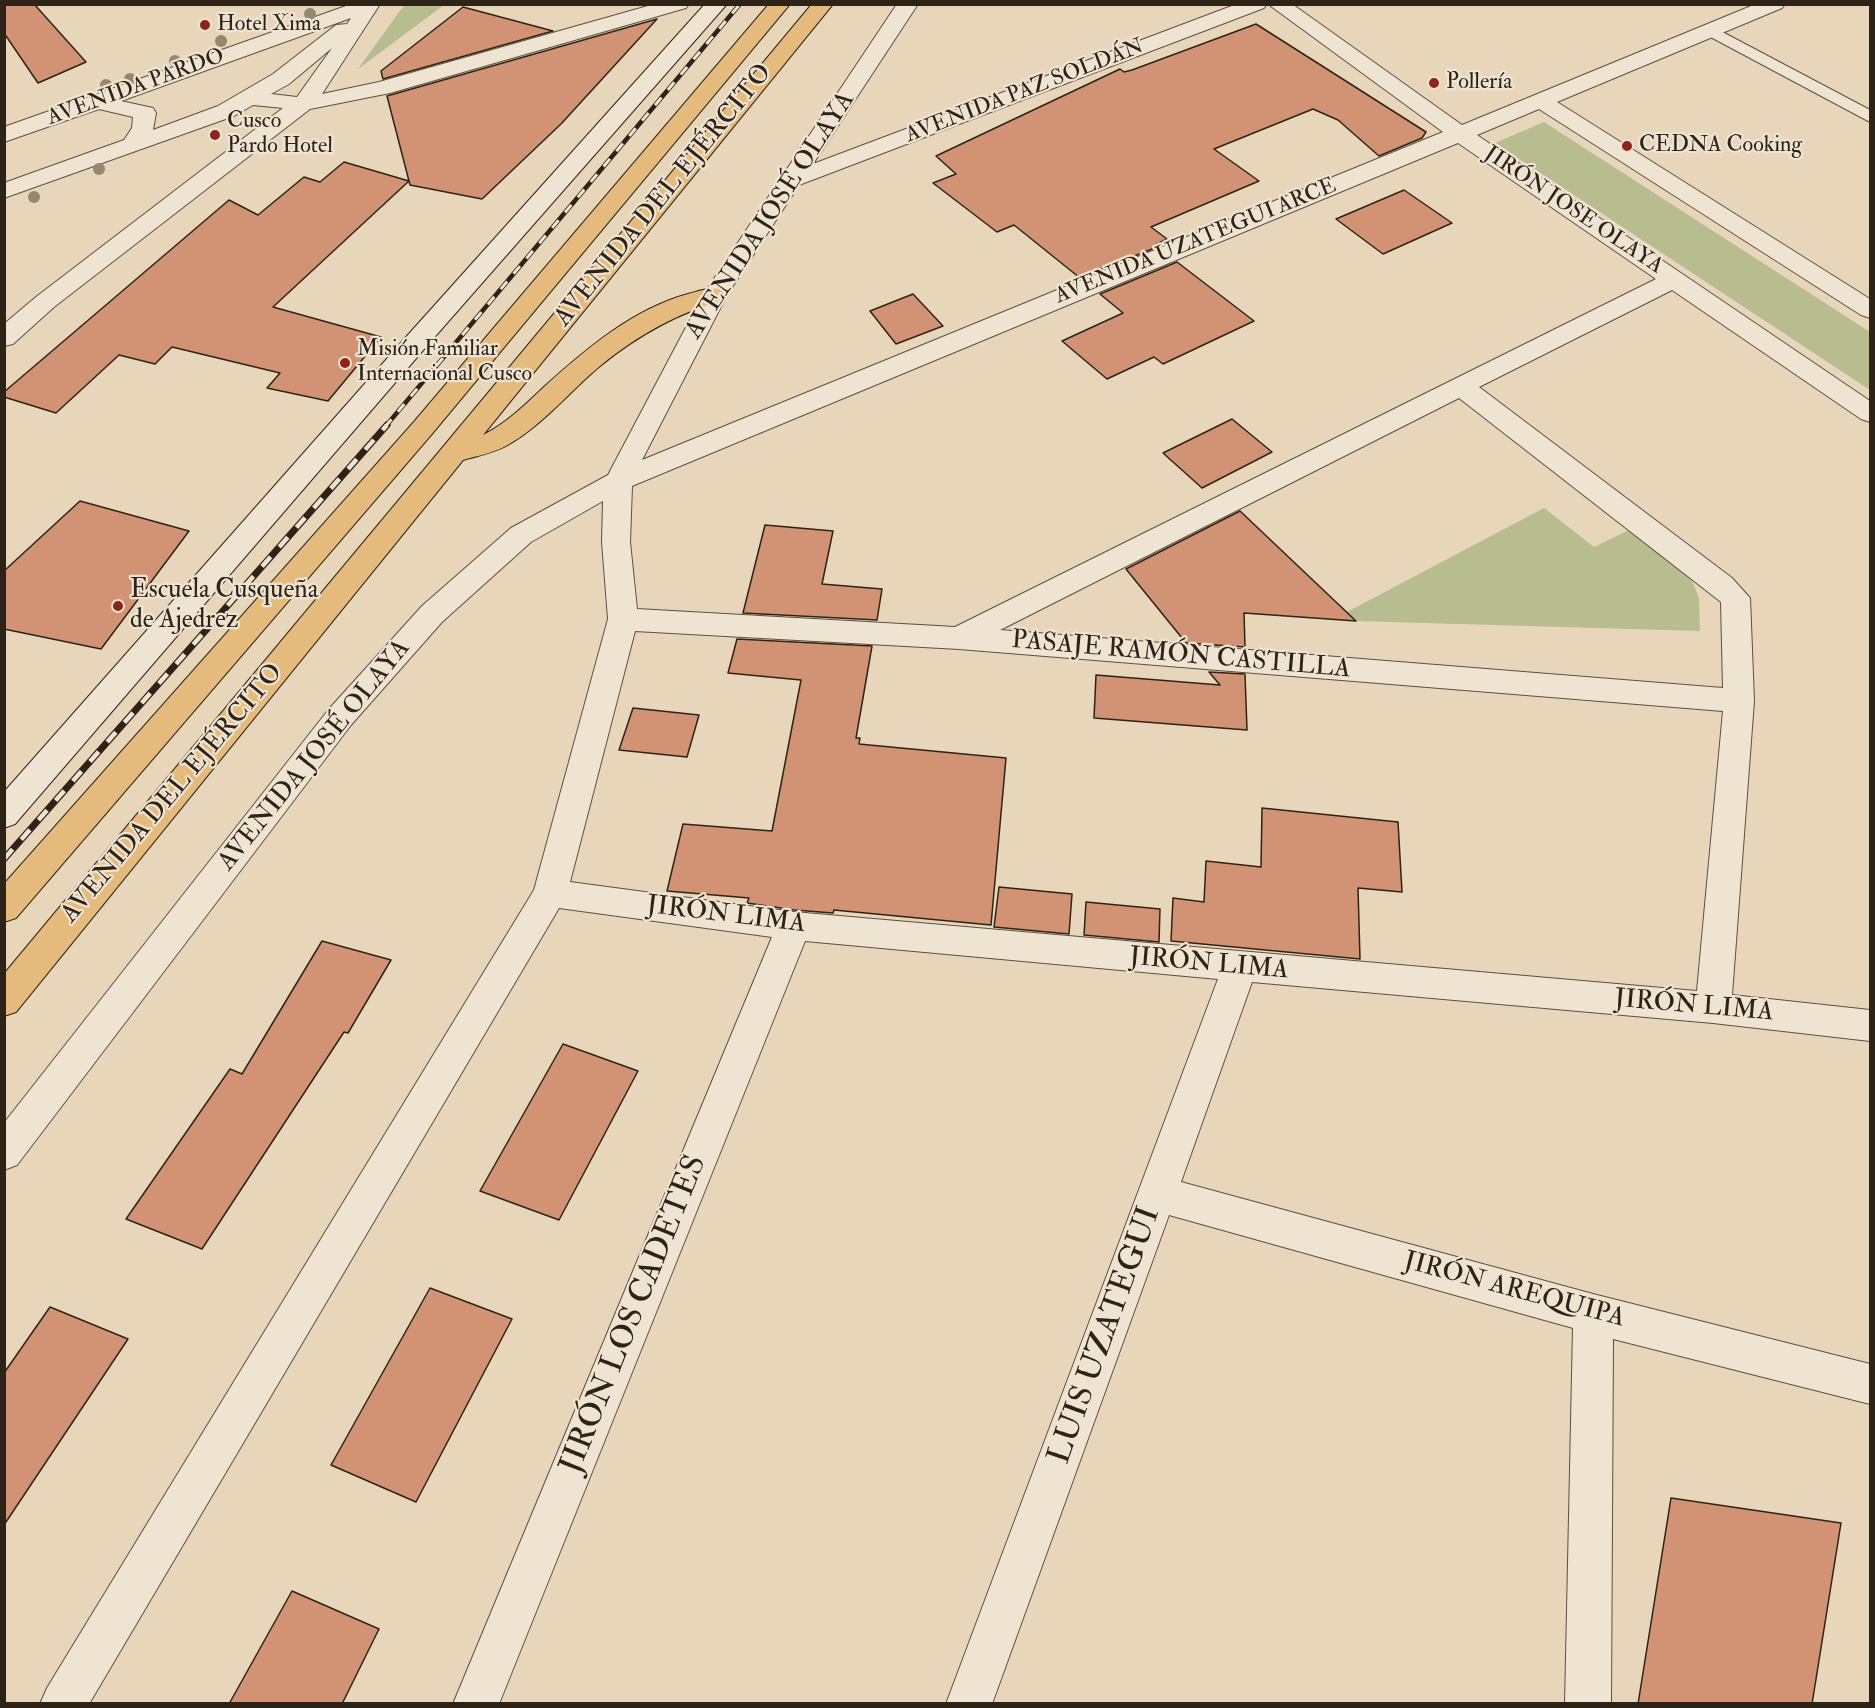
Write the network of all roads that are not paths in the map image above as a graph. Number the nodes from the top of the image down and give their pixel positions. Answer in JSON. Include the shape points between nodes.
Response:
{"nodes":[{"id":1,"x":370,"y":4,"type":"edge"},
{"id":2,"x":679,"y":4,"type":"edge"},
{"id":3,"x":717,"y":4,"type":"edge"},
{"id":4,"x":780,"y":4,"type":"edge"},
{"id":5,"x":824,"y":4,"type":"edge"},
{"id":6,"x":908,"y":4,"type":"edge"},
{"id":7,"x":1257,"y":4,"type":"edge"},
{"id":8,"x":1278,"y":4,"type":"edge"},
{"id":9,"x":1775,"y":4,"type":"edge"},
{"id":10,"x":1711,"y":31,"type":"junction"},
{"id":11,"x":250,"y":98,"type":"junction"},
{"id":12,"x":99,"y":102,"type":"junction"},
{"id":13,"x":1542,"y":102,"type":"junction"},
{"id":14,"x":294,"y":111,"type":"junction"},
{"id":15,"x":1870,"y":117,"type":"edge"},
{"id":16,"x":1460,"y":134,"type":"junction"},
{"id":17,"x":4,"y":135,"type":"edge"},
{"id":18,"x":132,"y":145,"type":"junction"},
{"id":19,"x":793,"y":180,"type":"junction"},
{"id":20,"x":4,"y":191,"type":"edge"},
{"id":21,"x":1674,"y":279,"type":"junction"},
{"id":22,"x":715,"y":295,"type":"junction"},
{"id":23,"x":1870,"y":310,"type":"edge"},
{"id":24,"x":4,"y":338,"type":"edge"},
{"id":25,"x":1460,"y":385,"type":"junction"},
{"id":26,"x":1870,"y":413,"type":"edge"},
{"id":27,"x":455,"y":453,"type":"junction"},
{"id":28,"x":618,"y":481,"type":"junction"},
{"id":29,"x":623,"y":619,"type":"junction"},
{"id":30,"x":959,"y":638,"type":"junction"},
{"id":31,"x":1739,"y":701,"type":"junction"},
{"id":32,"x":4,"y":816,"type":"edge"},
{"id":33,"x":550,"y":893,"type":"junction"},
{"id":34,"x":4,"y":908,"type":"edge"},
{"id":35,"x":794,"y":926,"type":"junction"},
{"id":36,"x":1239,"y":968,"type":"junction"},
{"id":37,"x":4,"y":1002,"type":"edge"},
{"id":38,"x":1713,"y":1008,"type":"junction"},
{"id":39,"x":1870,"y":1026,"type":"edge"},
{"id":40,"x":4,"y":1153,"type":"edge"},
{"id":41,"x":1158,"y":1194,"type":"junction"},
{"id":42,"x":1593,"y":1314,"type":"junction"},
{"id":43,"x":1870,"y":1384,"type":"edge"},
{"id":44,"x":63,"y":1704,"type":"edge"},
{"id":45,"x":476,"y":1704,"type":"edge"},
{"id":46,"x":969,"y":1704,"type":"edge"},
{"id":47,"x":1588,"y":1704,"type":"edge"}],
"edges":[{"from":1,"to":11,"type":"street","name":"AVENIDA PARDO","via":[[324,46]]},
{"from":1,"to":12,"type":"street","name":"AVENIDA PARDO"},
{"from":1,"to":14,"type":"street"},
{"from":2,"to":14,"type":"street"},
{"from":3,"to":32,"type":"street","via":[[408,351]]},
{"from":4,"to":34,"type":"main road","name":"AVENIDA DEL EJÉRCITO","via":[[422,429]]},
{"from":5,"to":27,"type":"main road","name":"AVENIDA DEL EJÉRCITO"},
{"from":6,"to":19,"type":"street","name":"AVENIDA JOSÉ OLAYA"},
{"from":7,"to":19,"type":"street","name":"AVENIDA PAZ SOLDÁN"},
{"from":8,"to":16,"type":"street","name":"JIRÓN JOSE OLAYA"},
{"from":9,"to":10,"type":"street","name":"AVENIDA UZATEGUI ARCE"},
{"from":10,"to":13,"type":"street","name":"AVENIDA UZATEGUI ARCE"},
{"from":10,"to":15,"type":"lane"},
{"from":11,"to":14,"type":"street"},
{"from":11,"to":18,"type":"street","name":"AVENIDA PARDO","via":[[226,111]]},
{"from":12,"to":17,"type":"street","name":"AVENIDA PARDO"},
{"from":12,"to":18,"type":"street","via":[[146,112],[143,128]]},
{"from":13,"to":16,"type":"street","name":"AVENIDA UZATEGUI ARCE"},
{"from":13,"to":23,"type":"street"},
{"from":14,"to":24,"type":"street","via":[[45,302]]},
{"from":16,"to":21,"type":"street","name":"JIRÓN JOSE OLAYA"},
{"from":16,"to":28,"type":"street","name":"AVENIDA UZATEGUI ARCE"},
{"from":18,"to":20,"type":"street","name":"AVENIDA PARDO"},
{"from":19,"to":22,"type":"street","name":"AVENIDA JOSÉ OLAYA"},
{"from":21,"to":25,"type":"street"},
{"from":21,"to":26,"type":"street","name":"JIRÓN JOSE OLAYA"},
{"from":22,"to":27,"type":"main road","via":[[659,314],[603,348],[516,427],[493,441]]},
{"from":22,"to":28,"type":"street","name":"AVENIDA JOSÉ OLAYA"},
{"from":25,"to":30,"type":"street"},
{"from":25,"to":31,"type":"street","via":[[1735,598]]},
{"from":27,"to":37,"type":"main road","name":"AVENIDA DEL EJÉRCITO"},
{"from":28,"to":29,"type":"street","via":[[616,542]]},
{"from":28,"to":40,"type":"street","name":"AVENIDA JOSÉ OLAYA","via":[[521,535],[432,614],[340,717]]},
{"from":29,"to":30,"type":"street","name":"PASAJE RAMÓN CASTILLA"},
{"from":29,"to":33,"type":"street"},
{"from":30,"to":31,"type":"street","name":"PASAJE RAMÓN CASTILLA"},
{"from":31,"to":38,"type":"street"},
{"from":33,"to":35,"type":"street","name":"JIRÓN LIMA"},
{"from":33,"to":44,"type":"street"},
{"from":35,"to":36,"type":"street","name":"JIRÓN LIMA"},
{"from":35,"to":45,"type":"street","name":"JIRÓN LOS CADETES"},
{"from":36,"to":38,"type":"street","name":"JIRÓN LIMA"},
{"from":36,"to":41,"type":"street","name":"LUIS UZATEGUI"},
{"from":38,"to":39,"type":"street","name":"JIRÓN LIMA"},
{"from":41,"to":42,"type":"street","name":"JIRÓN AREQUIPA"},
{"from":41,"to":46,"type":"street","name":"LUIS UZATEGUI"},
{"from":42,"to":43,"type":"street","name":"JIRÓN AREQUIPA"},
{"from":42,"to":47,"type":"street"}]}
